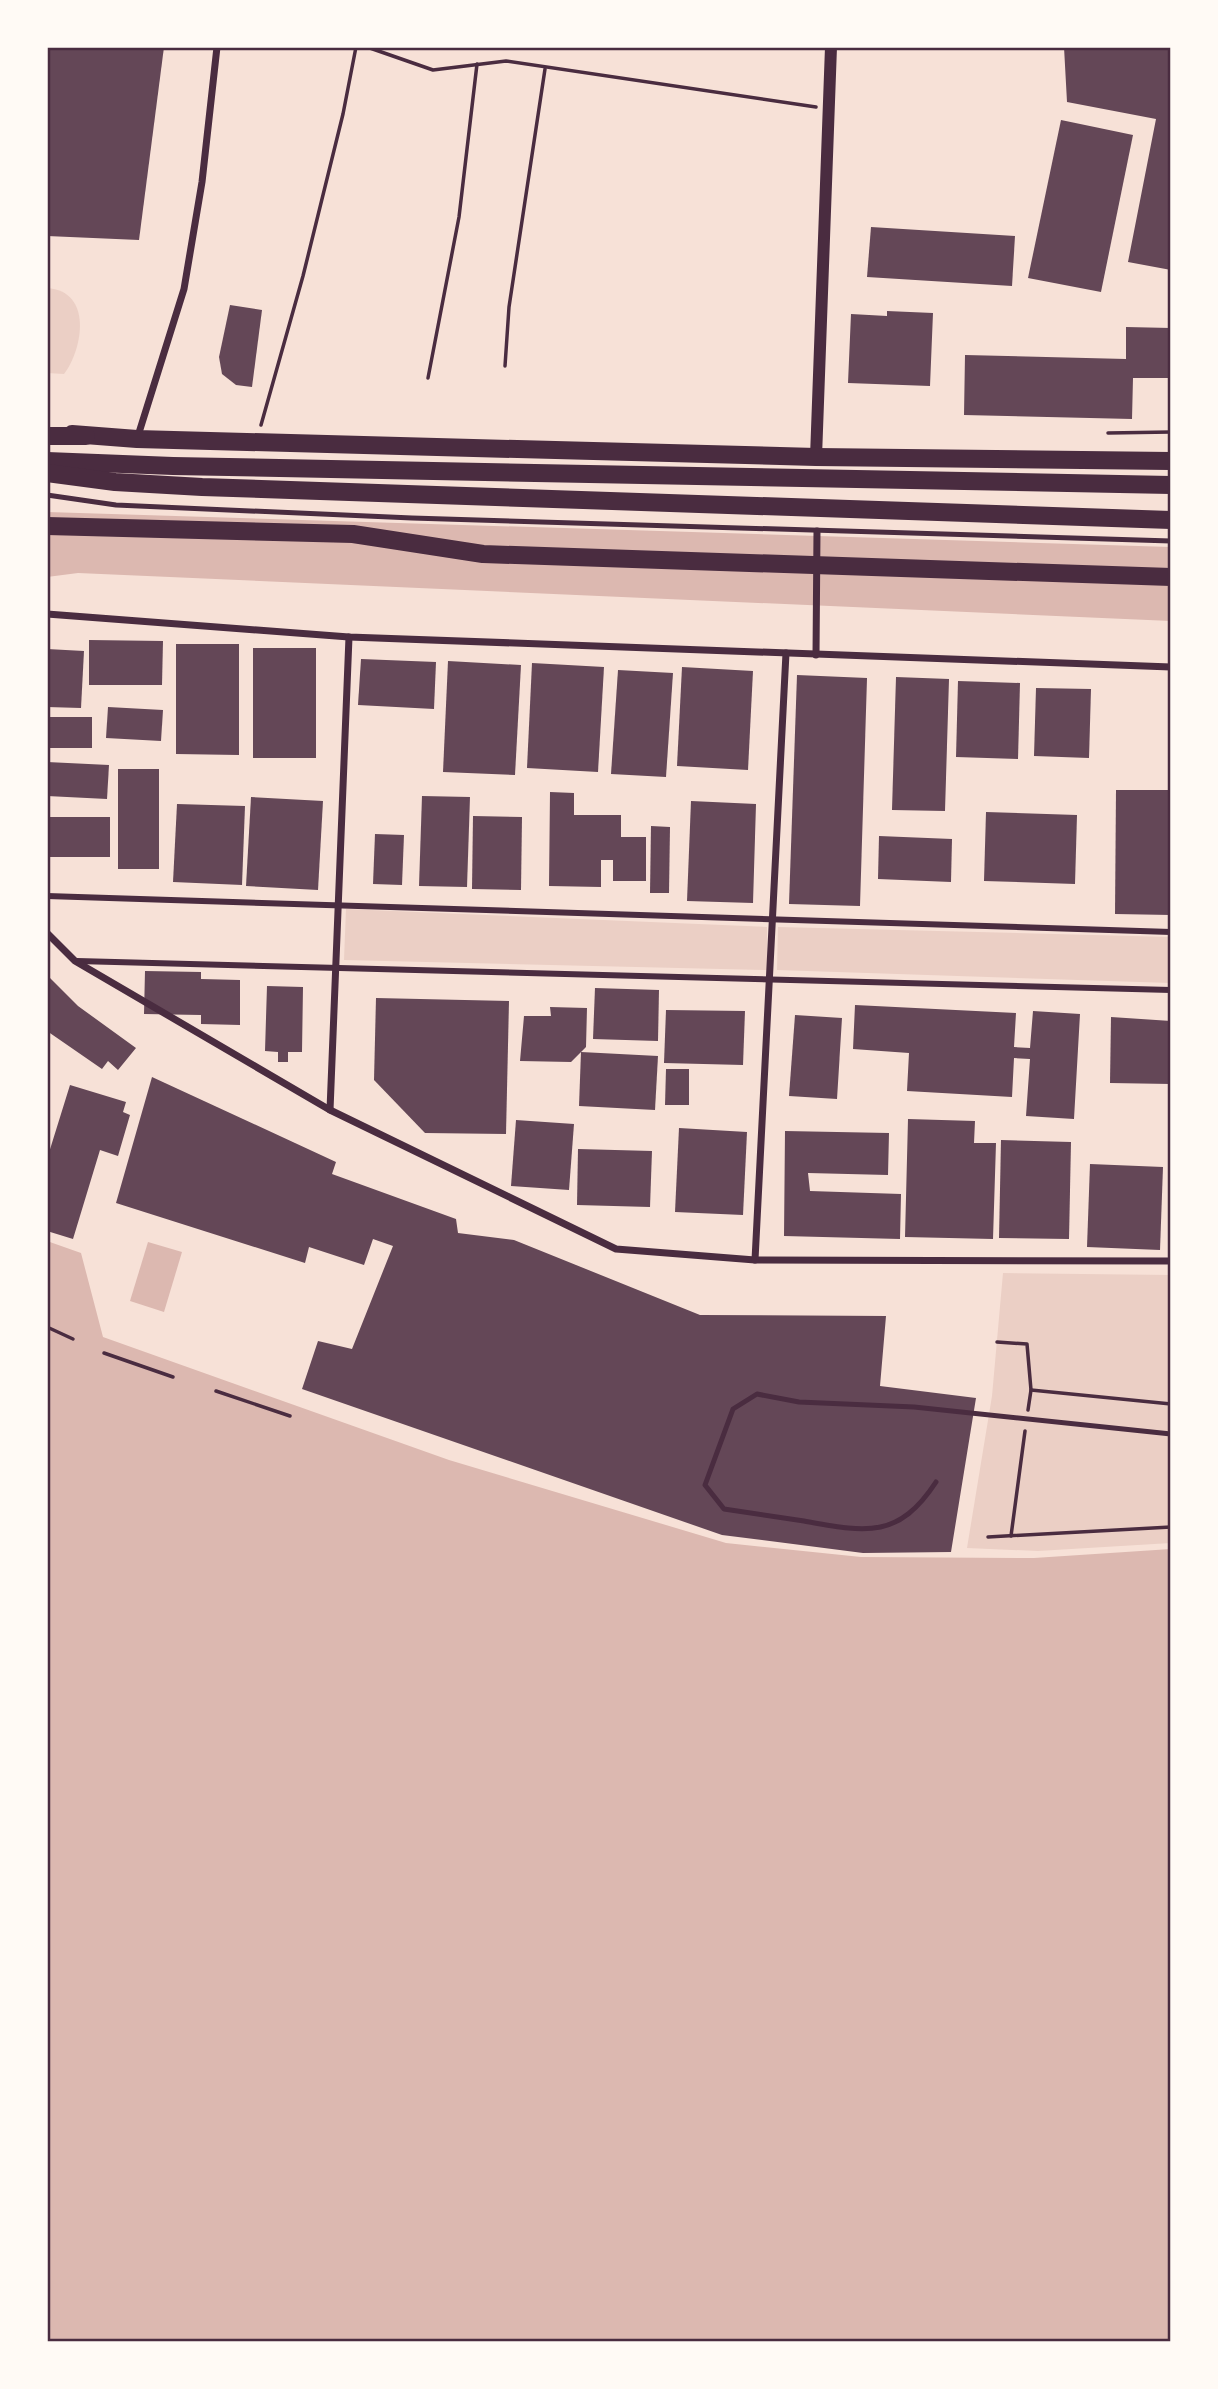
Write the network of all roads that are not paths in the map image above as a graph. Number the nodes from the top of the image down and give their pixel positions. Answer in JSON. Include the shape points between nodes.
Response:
{"nodes":[{"id":1,"x":217,"y":47,"type":"edge"},
{"id":2,"x":831,"y":47,"type":"edge"},
{"id":3,"x":47,"y":430,"type":"edge"},
{"id":4,"x":47,"y":436,"type":"edge"},
{"id":5,"x":86,"y":436,"type":"junction"},
{"id":6,"x":137,"y":439,"type":"junction"},
{"id":7,"x":816,"y":457,"type":"junction"},
{"id":8,"x":47,"y":461,"type":"edge"},
{"id":9,"x":1171,"y":461,"type":"edge"},
{"id":10,"x":47,"y":474,"type":"edge"},
{"id":11,"x":1171,"y":485,"type":"edge"},
{"id":12,"x":47,"y":495,"type":"edge"},
{"id":13,"x":1171,"y":520,"type":"edge"},
{"id":14,"x":47,"y":526,"type":"edge"},
{"id":15,"x":818,"y":533,"type":"junction"},
{"id":16,"x":1171,"y":541,"type":"edge"},
{"id":17,"x":1171,"y":577,"type":"edge"},
{"id":18,"x":47,"y":614,"type":"edge"},
{"id":19,"x":349,"y":637,"type":"junction"},
{"id":20,"x":786,"y":653,"type":"junction"},
{"id":21,"x":816,"y":655,"type":"junction"},
{"id":22,"x":1171,"y":667,"type":"edge"},
{"id":23,"x":47,"y":896,"type":"edge"},
{"id":24,"x":336,"y":906,"type":"junction"},
{"id":25,"x":774,"y":922,"type":"junction"},
{"id":26,"x":1171,"y":932,"type":"edge"},
{"id":27,"x":47,"y":933,"type":"edge"},
{"id":28,"x":75,"y":961,"type":"junction"},
{"id":29,"x":334,"y":967,"type":"junction"},
{"id":30,"x":771,"y":977,"type":"junction"},
{"id":31,"x":1171,"y":990,"type":"edge"},
{"id":32,"x":330,"y":1110,"type":"junction"},
{"id":33,"x":755,"y":1260,"type":"junction"},
{"id":34,"x":1171,"y":1261,"type":"edge"},
{"id":35,"x":1171,"y":1434,"type":"edge"},
{"id":36,"x":936,"y":1482,"type":"dead end"}],
"edges":[{"from":1,"to":6,"type":"street","via":[[184,289]]},
{"from":2,"to":7,"type":"street"},
{"from":3,"to":5,"type":"main road"},
{"from":4,"to":5,"type":"main road"},
{"from":5,"to":6,"type":"main road"},
{"from":6,"to":7,"type":"main road"},
{"from":7,"to":9,"type":"main road"},
{"from":8,"to":11,"type":"main road"},
{"from":10,"to":13,"type":"main road","via":[[202,487]]},
{"from":12,"to":15,"type":"lane","via":[[116,505]]},
{"from":14,"to":17,"type":"main road","via":[[353,534],[496,555]]},
{"from":15,"to":16,"type":"lane"},
{"from":15,"to":21,"type":"street"},
{"from":18,"to":19,"type":"street"},
{"from":19,"to":20,"type":"street"},
{"from":19,"to":24,"type":"street"},
{"from":20,"to":21,"type":"street"},
{"from":20,"to":25,"type":"street"},
{"from":21,"to":22,"type":"street"},
{"from":23,"to":24,"type":"street"},
{"from":24,"to":25,"type":"street"},
{"from":24,"to":29,"type":"street"},
{"from":25,"to":26,"type":"street"},
{"from":25,"to":30,"type":"street"},
{"from":27,"to":28,"type":"street"},
{"from":28,"to":29,"type":"street"},
{"from":28,"to":32,"type":"street"},
{"from":29,"to":30,"type":"street"},
{"from":29,"to":32,"type":"street"},
{"from":30,"to":31,"type":"street"},
{"from":30,"to":33,"type":"street"},
{"from":32,"to":33,"type":"street","via":[[616,1249]]},
{"from":33,"to":34,"type":"street"},
{"from":35,"to":36,"type":"lane","via":[[914,1407],[799,1402],[757,1394],[733,1409],[705,1485],[724,1509],[855,1531],[883,1528],[907,1517]]}]}
